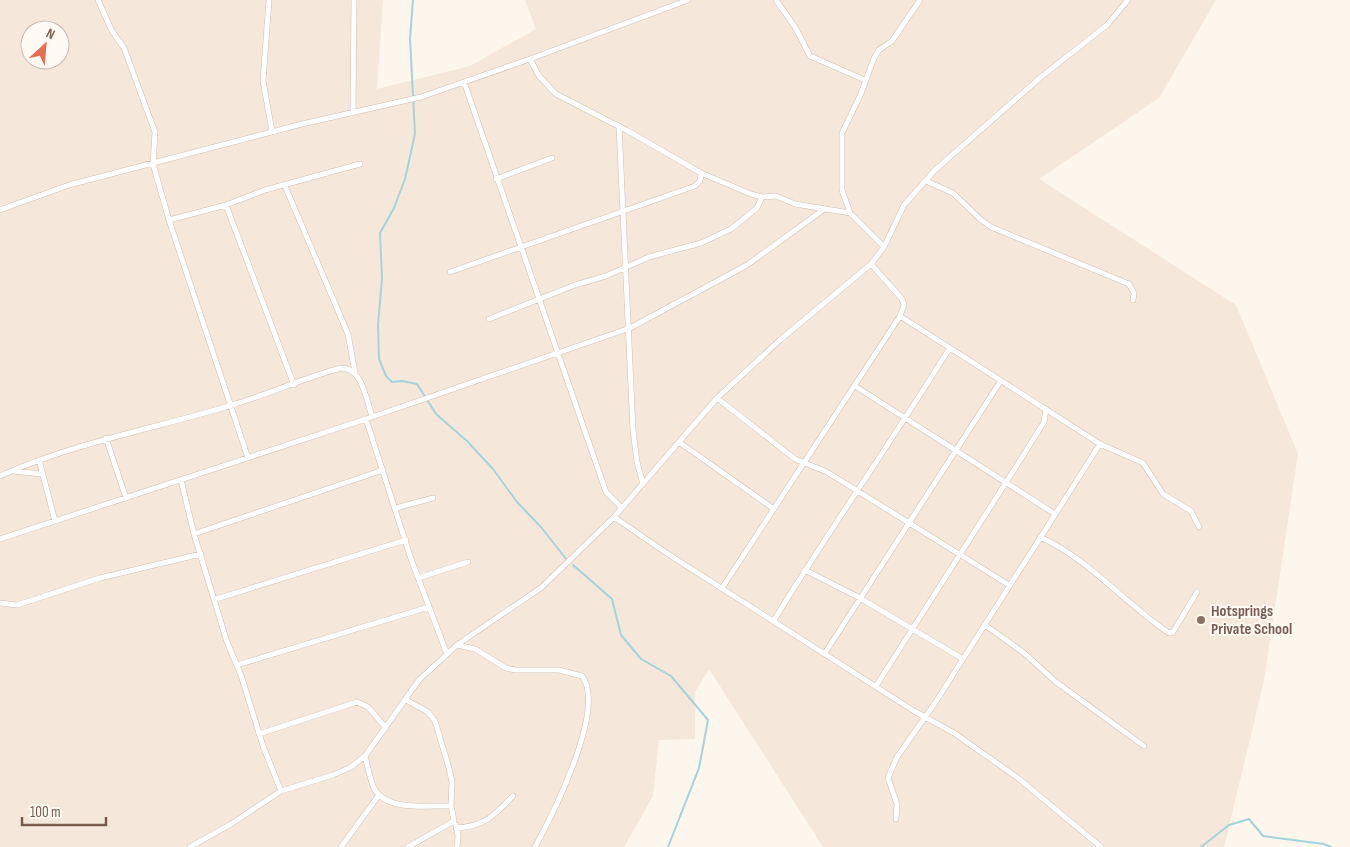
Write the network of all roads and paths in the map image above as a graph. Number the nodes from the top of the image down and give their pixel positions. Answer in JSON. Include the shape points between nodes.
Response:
{"nodes":[{"id":1,"x":98,"y":0,"type":"edge"},
{"id":2,"x":269,"y":0,"type":"edge"},
{"id":3,"x":354,"y":0,"type":"edge"},
{"id":4,"x":688,"y":0,"type":"edge"},
{"id":5,"x":776,"y":0,"type":"edge"},
{"id":6,"x":920,"y":0,"type":"edge"},
{"id":7,"x":1128,"y":0,"type":"edge"},
{"id":8,"x":530,"y":59,"type":"junction"},
{"id":9,"x":865,"y":80,"type":"junction"},
{"id":10,"x":464,"y":82,"type":"junction"},
{"id":11,"x":352,"y":112,"type":"junction"},
{"id":12,"x":619,"y":126,"type":"junction"},
{"id":13,"x":272,"y":131,"type":"junction"},
{"id":14,"x":552,"y":158,"type":"dead end"},
{"id":15,"x":153,"y":164,"type":"junction"},
{"id":16,"x":360,"y":164,"type":"dead end"},
{"id":17,"x":701,"y":173,"type":"junction"},
{"id":18,"x":496,"y":179,"type":"junction"},
{"id":19,"x":926,"y":181,"type":"junction"},
{"id":20,"x":285,"y":186,"type":"junction"},
{"id":21,"x":762,"y":197,"type":"junction"},
{"id":22,"x":226,"y":206,"type":"junction"},
{"id":23,"x":0,"y":210,"type":"edge"},
{"id":24,"x":823,"y":210,"type":"junction"},
{"id":25,"x":623,"y":211,"type":"junction"},
{"id":26,"x":850,"y":214,"type":"junction"},
{"id":27,"x":169,"y":220,"type":"junction"},
{"id":28,"x":521,"y":247,"type":"junction"},
{"id":29,"x":884,"y":247,"type":"junction"},
{"id":30,"x":871,"y":264,"type":"junction"},
{"id":31,"x":626,"y":268,"type":"junction"},
{"id":32,"x":450,"y":272,"type":"dead end"},
{"id":33,"x":1133,"y":300,"type":"dead end"},
{"id":34,"x":539,"y":301,"type":"junction"},
{"id":35,"x":900,"y":316,"type":"junction"},
{"id":36,"x":488,"y":319,"type":"dead end"},
{"id":37,"x":630,"y":328,"type":"junction"},
{"id":38,"x":949,"y":349,"type":"junction"},
{"id":39,"x":557,"y":353,"type":"junction"},
{"id":40,"x":355,"y":373,"type":"junction"},
{"id":41,"x":1000,"y":382,"type":"junction"},
{"id":42,"x":294,"y":385,"type":"junction"},
{"id":43,"x":855,"y":386,"type":"junction"},
{"id":44,"x":718,"y":398,"type":"junction"},
{"id":45,"x":229,"y":406,"type":"junction"},
{"id":46,"x":1046,"y":409,"type":"junction"},
{"id":47,"x":369,"y":418,"type":"junction"},
{"id":48,"x":905,"y":420,"type":"junction"},
{"id":49,"x":106,"y":438,"type":"junction"},
{"id":50,"x":679,"y":442,"type":"junction"},
{"id":51,"x":1100,"y":444,"type":"junction"},
{"id":52,"x":956,"y":452,"type":"junction"},
{"id":53,"x":248,"y":458,"type":"junction"},
{"id":54,"x":39,"y":460,"type":"junction"},
{"id":55,"x":805,"y":462,"type":"junction"},
{"id":56,"x":383,"y":470,"type":"junction"},
{"id":57,"x":8,"y":472,"type":"junction"},
{"id":58,"x":41,"y":474,"type":"junction"},
{"id":59,"x":0,"y":476,"type":"edge"},
{"id":60,"x":180,"y":480,"type":"junction"},
{"id":61,"x":644,"y":484,"type":"junction"},
{"id":62,"x":1005,"y":484,"type":"junction"},
{"id":63,"x":859,"y":491,"type":"junction"},
{"id":64,"x":126,"y":498,"type":"junction"},
{"id":65,"x":433,"y":498,"type":"dead end"},
{"id":66,"x":396,"y":508,"type":"junction"},
{"id":67,"x":622,"y":508,"type":"junction"},
{"id":68,"x":774,"y":509,"type":"junction"},
{"id":69,"x":1055,"y":514,"type":"junction"},
{"id":70,"x":614,"y":517,"type":"junction"},
{"id":71,"x":55,"y":522,"type":"junction"},
{"id":72,"x":909,"y":523,"type":"junction"},
{"id":73,"x":1199,"y":527,"type":"dead end"},
{"id":74,"x":194,"y":534,"type":"junction"},
{"id":75,"x":1040,"y":537,"type":"junction"},
{"id":76,"x":0,"y":538,"type":"edge"},
{"id":77,"x":406,"y":540,"type":"junction"},
{"id":78,"x":201,"y":554,"type":"junction"},
{"id":79,"x":960,"y":554,"type":"junction"},
{"id":80,"x":468,"y":562,"type":"dead end"},
{"id":81,"x":805,"y":570,"type":"junction"},
{"id":82,"x":418,"y":578,"type":"junction"},
{"id":83,"x":1009,"y":585,"type":"junction"},
{"id":84,"x":722,"y":588,"type":"junction"},
{"id":85,"x":1197,"y":592,"type":"dead end"},
{"id":86,"x":216,"y":598,"type":"junction"},
{"id":87,"x":860,"y":598,"type":"junction"},
{"id":88,"x":0,"y":603,"type":"edge"},
{"id":89,"x":429,"y":607,"type":"junction"},
{"id":90,"x":774,"y":620,"type":"junction"},
{"id":91,"x":985,"y":625,"type":"junction"},
{"id":92,"x":913,"y":628,"type":"junction"},
{"id":93,"x":457,"y":645,"type":"junction"},
{"id":94,"x":825,"y":653,"type":"junction"},
{"id":95,"x":447,"y":654,"type":"junction"},
{"id":96,"x":963,"y":659,"type":"junction"},
{"id":97,"x":237,"y":666,"type":"junction"},
{"id":98,"x":876,"y":686,"type":"junction"},
{"id":99,"x":406,"y":700,"type":"junction"},
{"id":100,"x":924,"y":717,"type":"junction"},
{"id":101,"x":386,"y":728,"type":"junction"},
{"id":102,"x":259,"y":734,"type":"junction"},
{"id":103,"x":1144,"y":746,"type":"dead end"},
{"id":104,"x":365,"y":756,"type":"junction"},
{"id":105,"x":281,"y":792,"type":"junction"},
{"id":106,"x":379,"y":794,"type":"junction"},
{"id":107,"x":513,"y":796,"type":"dead end"},
{"id":108,"x":451,"y":806,"type":"junction"},
{"id":109,"x":896,"y":819,"type":"dead end"},
{"id":110,"x":454,"y":821,"type":"junction"},
{"id":111,"x":456,"y":828,"type":"junction"},
{"id":112,"x":190,"y":847,"type":"edge"},
{"id":113,"x":341,"y":847,"type":"edge"},
{"id":114,"x":408,"y":847,"type":"edge"},
{"id":115,"x":457,"y":847,"type":"edge"},
{"id":116,"x":535,"y":847,"type":"edge"},
{"id":117,"x":1101,"y":847,"type":"edge"}],
"edges":[{"from":1,"to":15,"type":"street","via":[[124,48],[155,132]]},
{"from":2,"to":13,"type":"street","via":[[263,81]]},
{"from":3,"to":11,"type":"street"},
{"from":4,"to":8,"type":"street"},
{"from":5,"to":9,"type":"street","via":[[810,56]]},
{"from":6,"to":9,"type":"street","via":[[892,41],[879,50]]},
{"from":7,"to":19,"type":"street","via":[[1107,25],[1042,77]]},
{"from":8,"to":10,"type":"street"},
{"from":8,"to":12,"type":"street","via":[[539,76],[556,94]]},
{"from":9,"to":26,"type":"street","via":[[841,142],[842,194]]},
{"from":10,"to":11,"type":"street"},
{"from":10,"to":18,"type":"street"},
{"from":11,"to":13,"type":"street"},
{"from":12,"to":17,"type":"street"},
{"from":12,"to":25,"type":"street"},
{"from":13,"to":15,"type":"street"},
{"from":14,"to":18,"type":"street"},
{"from":15,"to":23,"type":"street","via":[[70,185]]},
{"from":15,"to":27,"type":"street"},
{"from":16,"to":20,"type":"street"},
{"from":17,"to":21,"type":"street"},
{"from":17,"to":25,"type":"street","via":[[696,186]]},
{"from":18,"to":28,"type":"street"},
{"from":19,"to":29,"type":"street","via":[[904,205]]},
{"from":19,"to":33,"type":"street","via":[[953,193],[991,227],[1129,284],[1134,293]]},
{"from":20,"to":22,"type":"street"},
{"from":20,"to":40,"type":"street","via":[[348,334]]},
{"from":21,"to":24,"type":"street","via":[[776,196]]},
{"from":21,"to":31,"type":"street","via":[[757,208],[731,229],[701,243],[650,257]]},
{"from":22,"to":27,"type":"street"},
{"from":22,"to":42,"type":"street"},
{"from":24,"to":26,"type":"street"},
{"from":24,"to":37,"type":"street","via":[[748,265]]},
{"from":25,"to":28,"type":"street"},
{"from":25,"to":31,"type":"street"},
{"from":26,"to":29,"type":"street"},
{"from":27,"to":45,"type":"street"},
{"from":28,"to":32,"type":"street"},
{"from":28,"to":34,"type":"street"},
{"from":29,"to":30,"type":"street"},
{"from":30,"to":35,"type":"street","via":[[902,299],[904,306]]},
{"from":30,"to":44,"type":"street","via":[[780,340]]},
{"from":31,"to":34,"type":"street"},
{"from":31,"to":37,"type":"street"},
{"from":34,"to":36,"type":"street"},
{"from":34,"to":39,"type":"street"},
{"from":35,"to":38,"type":"street"},
{"from":35,"to":43,"type":"street"},
{"from":37,"to":39,"type":"street"},
{"from":37,"to":61,"type":"street","via":[[633,430]]},
{"from":38,"to":41,"type":"street"},
{"from":38,"to":48,"type":"street"},
{"from":39,"to":47,"type":"street"},
{"from":39,"to":67,"type":"street","via":[[606,492]]},
{"from":40,"to":42,"type":"street","via":[[341,368]]},
{"from":40,"to":47,"type":"street"},
{"from":41,"to":46,"type":"street"},
{"from":41,"to":52,"type":"street"},
{"from":42,"to":45,"type":"street"},
{"from":43,"to":48,"type":"street"},
{"from":43,"to":55,"type":"street"},
{"from":44,"to":50,"type":"street"},
{"from":44,"to":55,"type":"street","via":[[777,447]]},
{"from":45,"to":49,"type":"street"},
{"from":45,"to":53,"type":"street"},
{"from":46,"to":51,"type":"street"},
{"from":46,"to":62,"type":"street","via":[[1044,422]]},
{"from":47,"to":53,"type":"street"},
{"from":47,"to":56,"type":"street"},
{"from":48,"to":52,"type":"street"},
{"from":48,"to":63,"type":"street"},
{"from":49,"to":54,"type":"street"},
{"from":49,"to":64,"type":"street"},
{"from":50,"to":61,"type":"street"},
{"from":50,"to":68,"type":"street"},
{"from":51,"to":69,"type":"street"},
{"from":51,"to":73,"type":"street","via":[[1142,463],[1163,494],[1191,511]]},
{"from":52,"to":62,"type":"street"},
{"from":52,"to":72,"type":"street"},
{"from":53,"to":60,"type":"street"},
{"from":54,"to":57,"type":"street"},
{"from":54,"to":58,"type":"street"},
{"from":55,"to":63,"type":"street"},
{"from":55,"to":68,"type":"street"},
{"from":56,"to":66,"type":"street"},
{"from":56,"to":74,"type":"street"},
{"from":57,"to":58,"type":"street","via":[[24,470]]},
{"from":57,"to":59,"type":"street"},
{"from":58,"to":71,"type":"street"},
{"from":60,"to":64,"type":"street"},
{"from":60,"to":74,"type":"street"},
{"from":61,"to":67,"type":"street"},
{"from":62,"to":69,"type":"street"},
{"from":62,"to":79,"type":"street"},
{"from":63,"to":72,"type":"street"},
{"from":63,"to":81,"type":"street"},
{"from":64,"to":71,"type":"street"},
{"from":65,"to":66,"type":"street"},
{"from":66,"to":77,"type":"street"},
{"from":67,"to":70,"type":"street"},
{"from":68,"to":84,"type":"street"},
{"from":69,"to":75,"type":"street"},
{"from":70,"to":84,"type":"street"},
{"from":70,"to":93,"type":"street","via":[[542,587]]},
{"from":71,"to":76,"type":"street"},
{"from":72,"to":79,"type":"street"},
{"from":72,"to":87,"type":"street"},
{"from":74,"to":78,"type":"street"},
{"from":75,"to":83,"type":"street"},
{"from":75,"to":85,"type":"street","via":[[1086,566],[1169,633],[1173,632]]},
{"from":77,"to":82,"type":"street"},
{"from":77,"to":86,"type":"street"},
{"from":78,"to":86,"type":"street"},
{"from":78,"to":88,"type":"street","via":[[100,578],[17,605]]},
{"from":79,"to":83,"type":"street"},
{"from":79,"to":92,"type":"street"},
{"from":80,"to":82,"type":"street"},
{"from":81,"to":87,"type":"street"},
{"from":81,"to":90,"type":"street"},
{"from":82,"to":89,"type":"street"},
{"from":83,"to":91,"type":"street"},
{"from":84,"to":90,"type":"street"},
{"from":86,"to":97,"type":"street"},
{"from":87,"to":92,"type":"street"},
{"from":87,"to":94,"type":"street"},
{"from":89,"to":95,"type":"street"},
{"from":89,"to":97,"type":"street"},
{"from":90,"to":94,"type":"street"},
{"from":91,"to":96,"type":"street"},
{"from":91,"to":103,"type":"street"},
{"from":92,"to":96,"type":"street"},
{"from":92,"to":98,"type":"street"},
{"from":93,"to":95,"type":"street"},
{"from":93,"to":116,"type":"street","via":[[475,649],[506,668],[559,670],[578,674],[586,683],[584,729],[574,768]]},
{"from":94,"to":98,"type":"street"},
{"from":95,"to":99,"type":"street","via":[[418,680]]},
{"from":96,"to":100,"type":"street"},
{"from":97,"to":102,"type":"street"},
{"from":98,"to":100,"type":"street"},
{"from":99,"to":101,"type":"street"},
{"from":99,"to":108,"type":"street","via":[[428,712],[435,721],[452,782]]},
{"from":100,"to":109,"type":"street","via":[[888,778],[897,804]]},
{"from":100,"to":117,"type":"street","via":[[954,733],[1018,778]]},
{"from":101,"to":102,"type":"street","via":[[368,707],[357,702]]},
{"from":101,"to":104,"type":"street"},
{"from":102,"to":105,"type":"street"},
{"from":104,"to":105,"type":"street","via":[[333,775]]},
{"from":104,"to":106,"type":"street"},
{"from":105,"to":112,"type":"street"},
{"from":106,"to":108,"type":"street","via":[[401,805]]},
{"from":106,"to":113,"type":"street"},
{"from":107,"to":111,"type":"street","via":[[495,815],[482,823]]},
{"from":108,"to":110,"type":"street"},
{"from":110,"to":111,"type":"street"},
{"from":110,"to":114,"type":"street"},
{"from":111,"to":115,"type":"street"}]}
